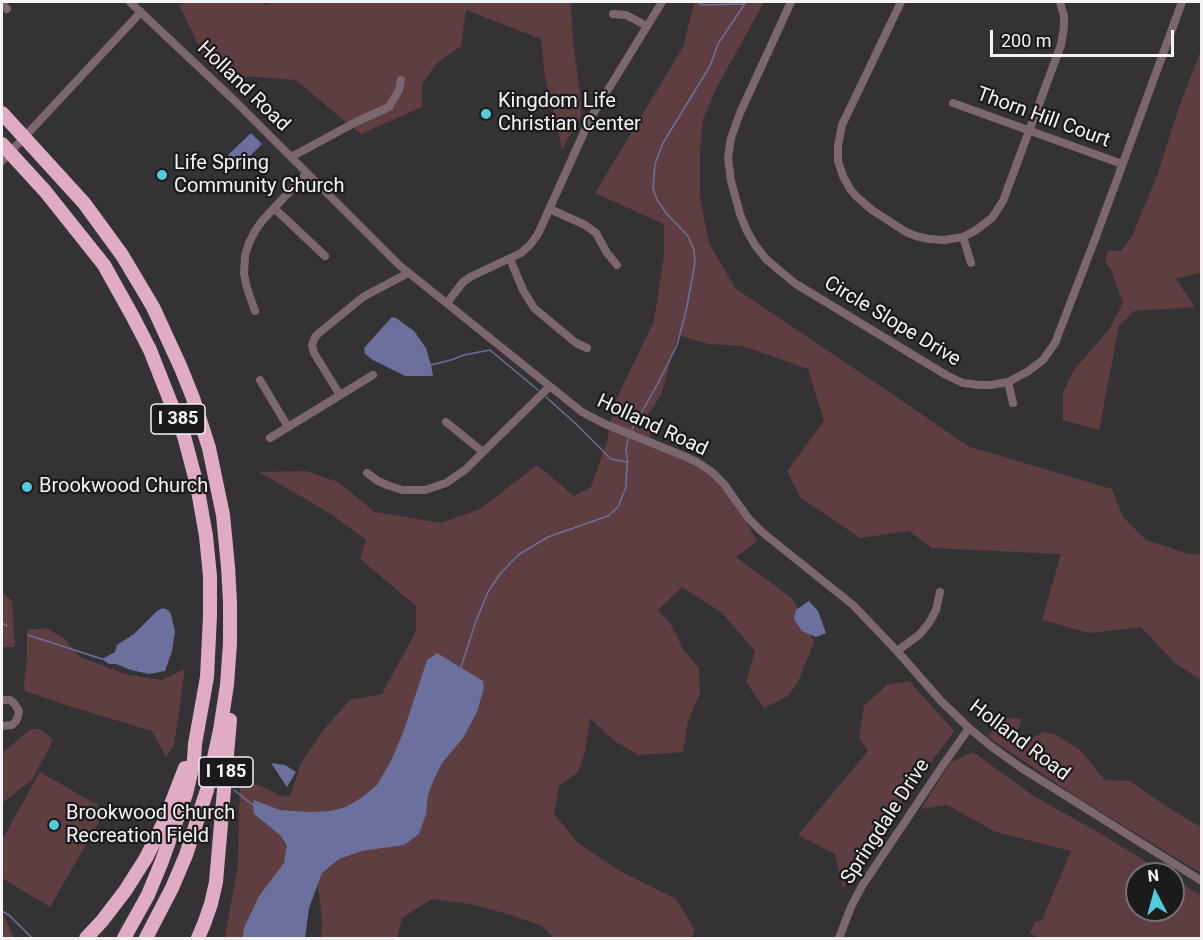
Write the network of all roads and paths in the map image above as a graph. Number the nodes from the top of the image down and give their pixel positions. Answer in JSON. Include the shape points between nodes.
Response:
{"nodes":[{"id":1,"x":130,"y":2,"type":"edge"},
{"id":2,"x":662,"y":2,"type":"edge"},
{"id":3,"x":791,"y":2,"type":"edge"},
{"id":4,"x":901,"y":2,"type":"edge"},
{"id":5,"x":1060,"y":2,"type":"edge"},
{"id":6,"x":1182,"y":2,"type":"edge"},
{"id":7,"x":141,"y":12,"type":"junction"},
{"id":8,"x":613,"y":14,"type":"dead end"},
{"id":9,"x":647,"y":26,"type":"junction"},
{"id":10,"x":401,"y":80,"type":"dead end"},
{"id":11,"x":953,"y":103,"type":"dead end"},
{"id":12,"x":2,"y":113,"type":"edge"},
{"id":13,"x":1030,"y":130,"type":"junction"},
{"id":14,"x":2,"y":144,"type":"edge"},
{"id":15,"x":291,"y":157,"type":"junction"},
{"id":16,"x":2,"y":161,"type":"edge"},
{"id":17,"x":1122,"y":164,"type":"junction"},
{"id":18,"x":307,"y":173,"type":"junction"},
{"id":19,"x":274,"y":208,"type":"junction"},
{"id":20,"x":550,"y":209,"type":"junction"},
{"id":21,"x":963,"y":237,"type":"junction"},
{"id":22,"x":325,"y":256,"type":"dead end"},
{"id":23,"x":510,"y":259,"type":"junction"},
{"id":24,"x":971,"y":263,"type":"dead end"},
{"id":25,"x":617,"y":265,"type":"dead end"},
{"id":26,"x":408,"y":273,"type":"junction"},
{"id":27,"x":447,"y":303,"type":"junction"},
{"id":28,"x":255,"y":311,"type":"dead end"},
{"id":29,"x":587,"y":348,"type":"dead end"},
{"id":30,"x":373,"y":375,"type":"dead end"},
{"id":31,"x":260,"y":380,"type":"dead end"},
{"id":32,"x":1008,"y":382,"type":"junction"},
{"id":33,"x":549,"y":387,"type":"junction"},
{"id":34,"x":340,"y":395,"type":"junction"},
{"id":35,"x":1013,"y":403,"type":"dead end"},
{"id":36,"x":446,"y":422,"type":"dead end"},
{"id":37,"x":288,"y":427,"type":"junction"},
{"id":38,"x":270,"y":438,"type":"dead end"},
{"id":39,"x":483,"y":452,"type":"junction"},
{"id":40,"x":367,"y":473,"type":"dead end"},
{"id":41,"x":940,"y":592,"type":"dead end"},
{"id":42,"x":230,"y":602,"type":"junction"},
{"id":43,"x":897,"y":651,"type":"junction"},
{"id":44,"x":2,"y":700,"type":"edge"},
{"id":45,"x":2,"y":726,"type":"edge"},
{"id":46,"x":969,"y":728,"type":"junction"},
{"id":47,"x":195,"y":744,"type":"junction"},
{"id":48,"x":1202,"y":881,"type":"edge"},
{"id":49,"x":86,"y":939,"type":"edge"},
{"id":50,"x":124,"y":939,"type":"edge"},
{"id":51,"x":146,"y":939,"type":"edge"},
{"id":52,"x":198,"y":939,"type":"edge"},
{"id":53,"x":840,"y":939,"type":"edge"}],
"edges":[{"from":1,"to":7,"type":"street","name":"Holland Road"},
{"from":2,"to":9,"type":"street"},
{"from":3,"to":32,"type":"street","name":"Circle Slope Drive","via":[[731,138],[731,181],[755,246],[796,284],[946,375],[979,385]]},
{"from":4,"to":21,"type":"street","via":[[842,125],[838,161],[850,189],[861,201],[906,232],[929,239]]},
{"from":5,"to":13,"type":"street","via":[[1063,37]]},
{"from":6,"to":17,"type":"street","name":"Circle Slope Drive"},
{"from":7,"to":15,"type":"street","name":"Holland Road"},
{"from":7,"to":16,"type":"street"},
{"from":8,"to":9,"type":"street","via":[[626,15]]},
{"from":9,"to":20,"type":"street","via":[[590,119]]},
{"from":10,"to":15,"type":"street","via":[[389,107]]},
{"from":11,"to":13,"type":"street","name":"Thorn Hill Court"},
{"from":12,"to":42,"type":"highway","number":"I 385","via":[[103,228],[138,281],[168,339],[193,398],[214,469],[225,535]]},
{"from":13,"to":17,"type":"street","name":"Thorn Hill Court"},
{"from":13,"to":21,"type":"street","via":[[1000,207],[976,231]]},
{"from":14,"to":47,"type":"highway","number":"I 385","via":[[104,266],[150,350],[184,436],[197,485],[210,576],[207,677]]},
{"from":15,"to":18,"type":"street","name":"Holland Road"},
{"from":17,"to":32,"type":"street","name":"Circle Slope Drive","via":[[1055,343],[1037,365]]},
{"from":18,"to":19,"type":"street"},
{"from":18,"to":26,"type":"street","name":"Holland Road"},
{"from":19,"to":22,"type":"street"},
{"from":19,"to":28,"type":"street","via":[[255,231],[245,255],[245,281]]},
{"from":20,"to":23,"type":"street","via":[[530,245]]},
{"from":20,"to":25,"type":"street","via":[[596,234]]},
{"from":21,"to":24,"type":"street"},
{"from":23,"to":27,"type":"street","via":[[470,277]]},
{"from":23,"to":29,"type":"street","via":[[534,308]]},
{"from":26,"to":27,"type":"street","name":"Holland Road"},
{"from":26,"to":34,"type":"street","via":[[363,297],[315,338],[314,353]]},
{"from":27,"to":33,"type":"street","name":"Holland Road"},
{"from":30,"to":34,"type":"street"},
{"from":31,"to":37,"type":"street"},
{"from":32,"to":35,"type":"street"},
{"from":33,"to":39,"type":"street"},
{"from":33,"to":43,"type":"street","name":"Holland Road","via":[[597,420],[698,462],[712,472],[762,532],[853,605]]},
{"from":34,"to":37,"type":"street"},
{"from":36,"to":39,"type":"street"},
{"from":37,"to":38,"type":"street"},
{"from":39,"to":40,"type":"street","via":[[453,479],[425,490],[395,488]]},
{"from":41,"to":43,"type":"street","via":[[929,624]]},
{"from":42,"to":51,"type":"highway","number":"I 385","via":[[227,685],[212,771],[186,855]]},
{"from":42,"to":52,"type":"highway","number":"I 185","via":[[235,640],[219,856],[211,904]]},
{"from":43,"to":46,"type":"street","name":"Holland Road"},
{"from":44,"to":45,"type":"street","via":[[14,703],[19,711],[12,725]]},
{"from":46,"to":48,"type":"street","name":"Holland Road","via":[[1020,767]]},
{"from":46,"to":53,"type":"street","name":"Springdale Drive","via":[[862,886]]},
{"from":47,"to":49,"type":"highway","number":"I 185","via":[[146,858]]},
{"from":47,"to":50,"type":"highway","number":"I 385","via":[[186,794],[168,844]]}]}
